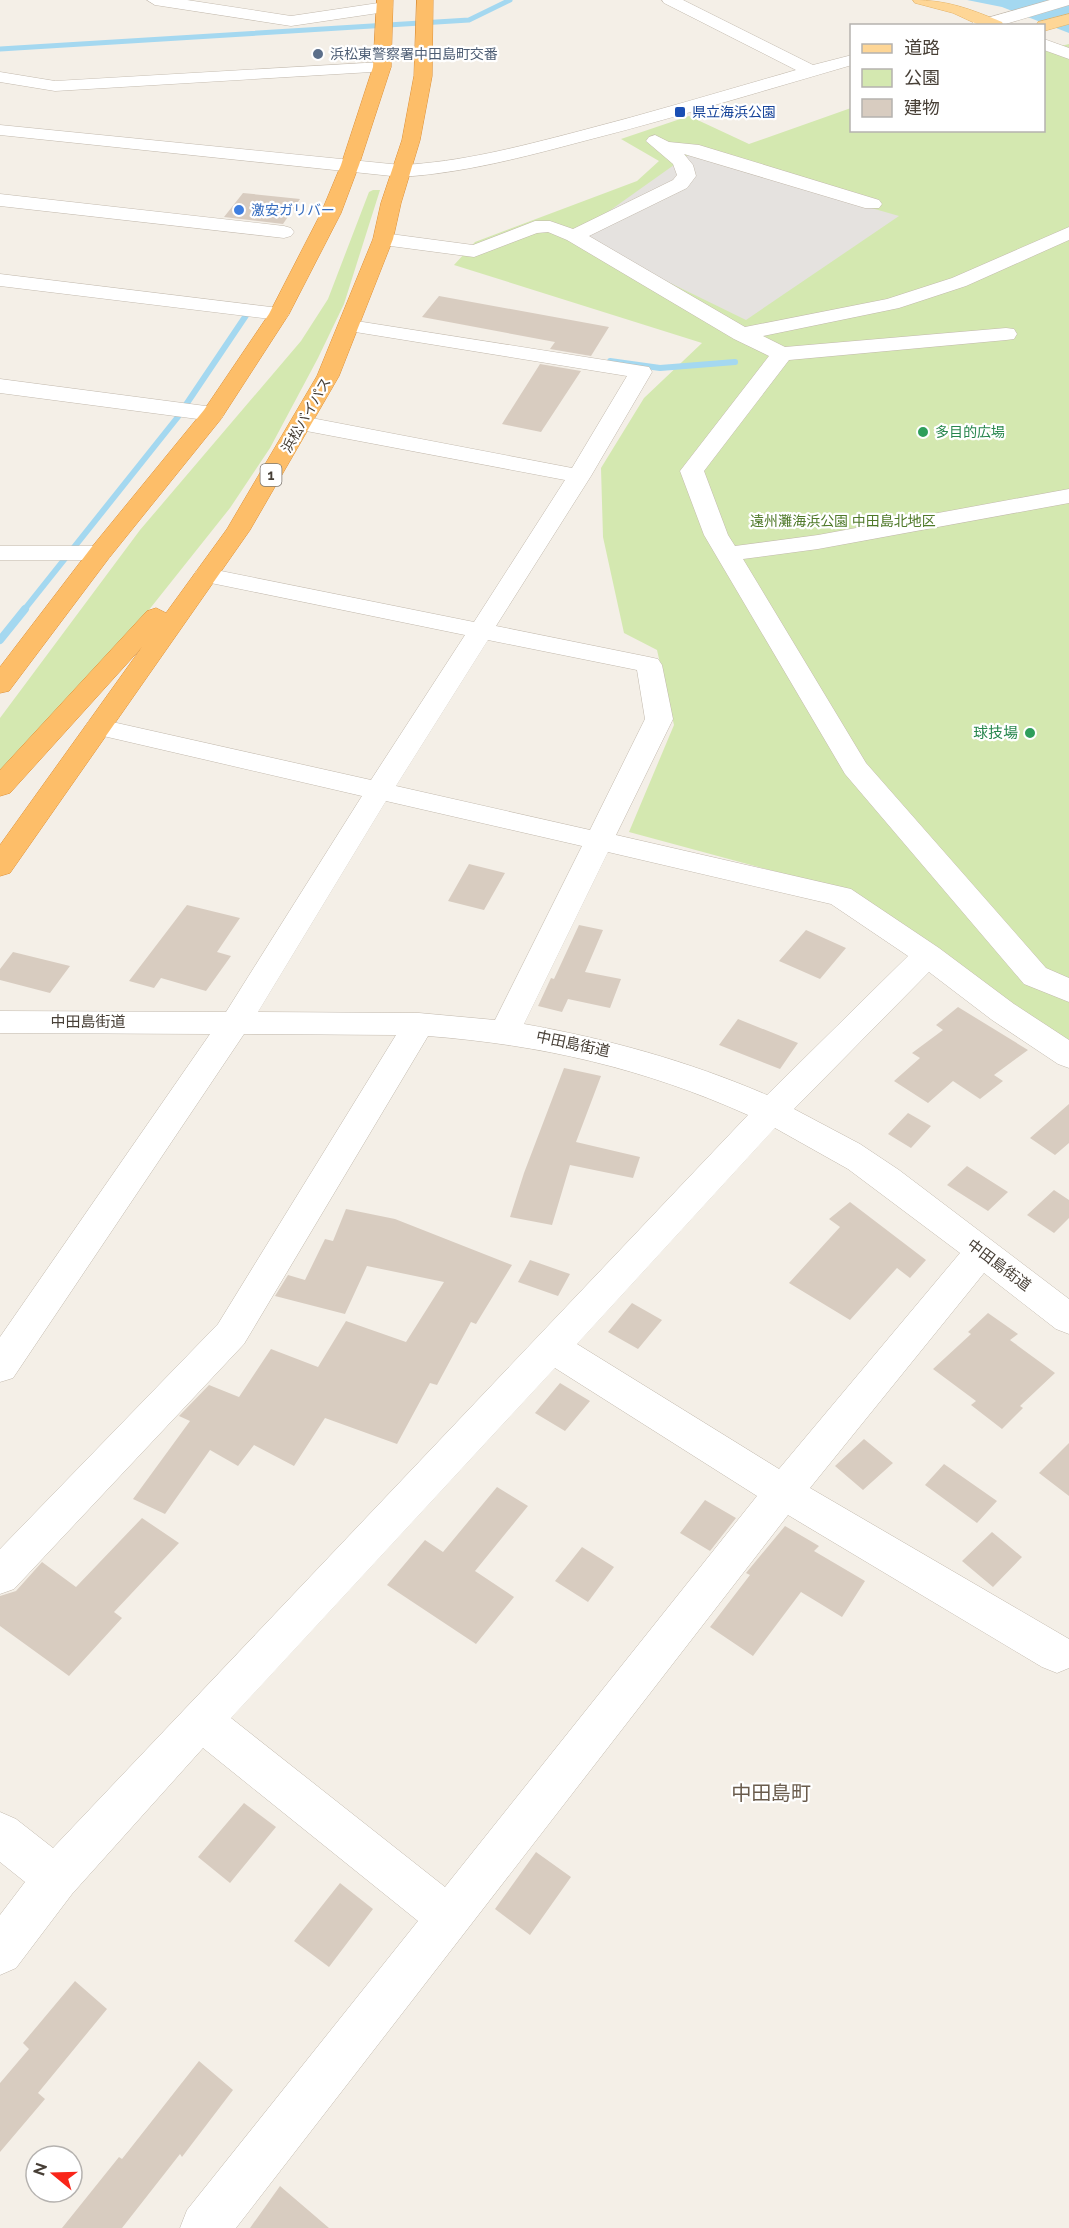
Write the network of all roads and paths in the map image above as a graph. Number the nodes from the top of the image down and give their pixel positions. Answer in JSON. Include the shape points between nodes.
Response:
{"nodes":[{"id":1,"x":155,"y":0,"type":"edge"},
{"id":2,"x":670,"y":0,"type":"edge"},
{"id":3,"x":921,"y":0,"type":"edge"},
{"id":4,"x":1068,"y":0,"type":"edge"},
{"id":5,"x":384,"y":13,"type":"edge"},
{"id":6,"x":426,"y":15,"type":"edge"},
{"id":7,"x":1069,"y":19,"type":"edge"},
{"id":8,"x":990,"y":24,"type":"edge"},
{"id":9,"x":1045,"y":26,"type":"edge"},
{"id":10,"x":1045,"y":44,"type":"edge"},
{"id":11,"x":1069,"y":54,"type":"edge"},
{"id":12,"x":850,"y":61,"type":"edge"},
{"id":13,"x":382,"y":66,"type":"junction"},
{"id":14,"x":811,"y":71,"type":"junction"},
{"id":15,"x":0,"y":77,"type":"edge"},
{"id":16,"x":55,"y":87,"type":"junction"},
{"id":17,"x":40,"y":101,"type":"dead end"},
{"id":18,"x":24,"y":116,"type":"dead end"},
{"id":19,"x":624,"y":125,"type":"junction"},
{"id":20,"x":3,"y":133,"type":"edge"},
{"id":21,"x":667,"y":147,"type":"junction"},
{"id":22,"x":350,"y":165,"type":"junction"},
{"id":23,"x":400,"y":171,"type":"junction"},
{"id":24,"x":0,"y":200,"type":"edge"},
{"id":25,"x":872,"y":204,"type":"dead end"},
{"id":26,"x":284,"y":232,"type":"dead end"},
{"id":27,"x":1069,"y":233,"type":"edge"},
{"id":28,"x":574,"y":236,"type":"junction"},
{"id":29,"x":383,"y":239,"type":"junction"},
{"id":30,"x":0,"y":280,"type":"edge"},
{"id":31,"x":279,"y":314,"type":"junction"},
{"id":32,"x":350,"y":326,"type":"junction"},
{"id":33,"x":742,"y":334,"type":"junction"},
{"id":34,"x":1006,"y":334,"type":"dead end"},
{"id":35,"x":782,"y":354,"type":"junction"},
{"id":36,"x":0,"y":386,"type":"edge"},
{"id":37,"x":204,"y":412,"type":"junction"},
{"id":38,"x":301,"y":423,"type":"junction"},
{"id":39,"x":579,"y":476,"type":"junction"},
{"id":40,"x":1069,"y":496,"type":"edge"},
{"id":41,"x":238,"y":530,"type":"junction"},
{"id":42,"x":0,"y":553,"type":"edge"},
{"id":43,"x":93,"y":553,"type":"junction"},
{"id":44,"x":728,"y":555,"type":"junction"},
{"id":45,"x":206,"y":575,"type":"junction"},
{"id":46,"x":481,"y":629,"type":"junction"},
{"id":47,"x":0,"y":685,"type":"edge"},
{"id":48,"x":99,"y":727,"type":"junction"},
{"id":49,"x":0,"y":787,"type":"edge"},
{"id":50,"x":378,"y":792,"type":"junction"},
{"id":51,"x":600,"y":843,"type":"junction"},
{"id":52,"x":0,"y":866,"type":"edge"},
{"id":53,"x":928,"y":955,"type":"junction"},
{"id":54,"x":1069,"y":991,"type":"edge"},
{"id":55,"x":0,"y":1022,"type":"edge"},
{"id":56,"x":235,"y":1023,"type":"junction"},
{"id":57,"x":419,"y":1024,"type":"junction"},
{"id":58,"x":505,"y":1031,"type":"junction"},
{"id":59,"x":1069,"y":1056,"type":"edge"},
{"id":60,"x":772,"y":1110,"type":"junction"},
{"id":61,"x":981,"y":1252,"type":"junction"},
{"id":62,"x":1069,"y":1319,"type":"edge"},
{"id":63,"x":552,"y":1347,"type":"junction"},
{"id":64,"x":0,"y":1367,"type":"edge"},
{"id":65,"x":783,"y":1492,"type":"junction"},
{"id":66,"x":0,"y":1576,"type":"edge"},
{"id":67,"x":1057,"y":1654,"type":"dead end"},
{"id":68,"x":201,"y":1720,"type":"junction"},
{"id":69,"x":0,"y":1834,"type":"edge"},
{"id":70,"x":56,"y":1878,"type":"junction"},
{"id":71,"x":449,"y":1918,"type":"junction"},
{"id":72,"x":0,"y":1952,"type":"edge"},
{"id":73,"x":205,"y":2228,"type":"edge"}],
"edges":[{"from":1,"to":5,"type":"street","via":[[291,21]]},
{"from":2,"to":14,"type":"street"},
{"from":3,"to":8,"type":"main road"},
{"from":4,"to":8,"type":"street"},
{"from":5,"to":13,"type":"highway"},
{"from":6,"to":23,"type":"highway","name":"浜松バイパス","number":"1","via":[[418,111]]},
{"from":7,"to":9,"type":"main road"},
{"from":10,"to":11,"type":"street"},
{"from":12,"to":14,"type":"street"},
{"from":13,"to":16,"type":"street"},
{"from":13,"to":22,"type":"highway"},
{"from":14,"to":19,"type":"street"},
{"from":15,"to":16,"type":"street"},
{"from":16,"to":17,"type":"street"},
{"from":18,"to":20,"type":"street"},
{"from":19,"to":21,"type":"street"},
{"from":19,"to":23,"type":"street","via":[[463,165]]},
{"from":20,"to":22,"type":"street"},
{"from":21,"to":25,"type":"street","via":[[692,149]]},
{"from":21,"to":28,"type":"street","via":[[686,168],[687,176],[680,184]]},
{"from":22,"to":23,"type":"street"},
{"from":22,"to":31,"type":"highway","via":[[331,213]]},
{"from":23,"to":29,"type":"highway","name":"浜松バイパス","number":"1"},
{"from":24,"to":26,"type":"street"},
{"from":27,"to":33,"type":"street","via":[[959,282],[892,304]]},
{"from":28,"to":29,"type":"street","via":[[539,226],[474,251]]},
{"from":28,"to":33,"type":"street"},
{"from":29,"to":32,"type":"highway","name":"浜松バイパス","number":"1"},
{"from":30,"to":31,"type":"street"},
{"from":31,"to":37,"type":"highway"},
{"from":32,"to":38,"type":"highway","name":"浜松バイパス","number":"1"},
{"from":32,"to":39,"type":"street","via":[[641,372]]},
{"from":33,"to":35,"type":"street"},
{"from":34,"to":35,"type":"street"},
{"from":35,"to":44,"type":"street","via":[[692,471],[716,535]]},
{"from":36,"to":37,"type":"street"},
{"from":37,"to":43,"type":"highway"},
{"from":38,"to":39,"type":"street"},
{"from":38,"to":41,"type":"highway","name":"浜松バイパス","number":"1"},
{"from":39,"to":46,"type":"street"},
{"from":40,"to":44,"type":"street"},
{"from":41,"to":45,"type":"highway","name":"浜松バイパス","number":"1"},
{"from":41,"to":49,"type":"highway","via":[[188,579]]},
{"from":42,"to":43,"type":"street"},
{"from":43,"to":47,"type":"highway"},
{"from":44,"to":54,"type":"street","via":[[855,768],[1035,976]]},
{"from":45,"to":46,"type":"street"},
{"from":45,"to":48,"type":"highway","name":"浜松バイパス","number":"1"},
{"from":46,"to":50,"type":"street"},
{"from":46,"to":51,"type":"street","via":[[649,665],[659,719]]},
{"from":48,"to":50,"type":"street"},
{"from":48,"to":52,"type":"highway","name":"浜松バイパス","number":"1"},
{"from":50,"to":51,"type":"street"},
{"from":50,"to":56,"type":"street"},
{"from":51,"to":53,"type":"street","via":[[840,896]]},
{"from":51,"to":58,"type":"street"},
{"from":53,"to":59,"type":"street"},
{"from":53,"to":60,"type":"street"},
{"from":55,"to":56,"type":"street","name":"中田島街道"},
{"from":56,"to":57,"type":"street","name":"中田島街道"},
{"from":56,"to":64,"type":"street"},
{"from":57,"to":58,"type":"street","name":"中田島街道"},
{"from":57,"to":66,"type":"street","via":[[231,1334]]},
{"from":58,"to":60,"type":"street","name":"中田島街道","via":[[580,1044],[663,1066]]},
{"from":60,"to":61,"type":"street","name":"中田島街道","via":[[858,1159]]},
{"from":60,"to":63,"type":"street"},
{"from":61,"to":62,"type":"street","name":"中田島街道"},
{"from":61,"to":65,"type":"street"},
{"from":63,"to":65,"type":"street"},
{"from":63,"to":68,"type":"street"},
{"from":65,"to":67,"type":"street"},
{"from":65,"to":71,"type":"street"},
{"from":68,"to":70,"type":"street"},
{"from":68,"to":71,"type":"street"},
{"from":69,"to":70,"type":"street"},
{"from":70,"to":72,"type":"street"},
{"from":71,"to":73,"type":"street"}]}
